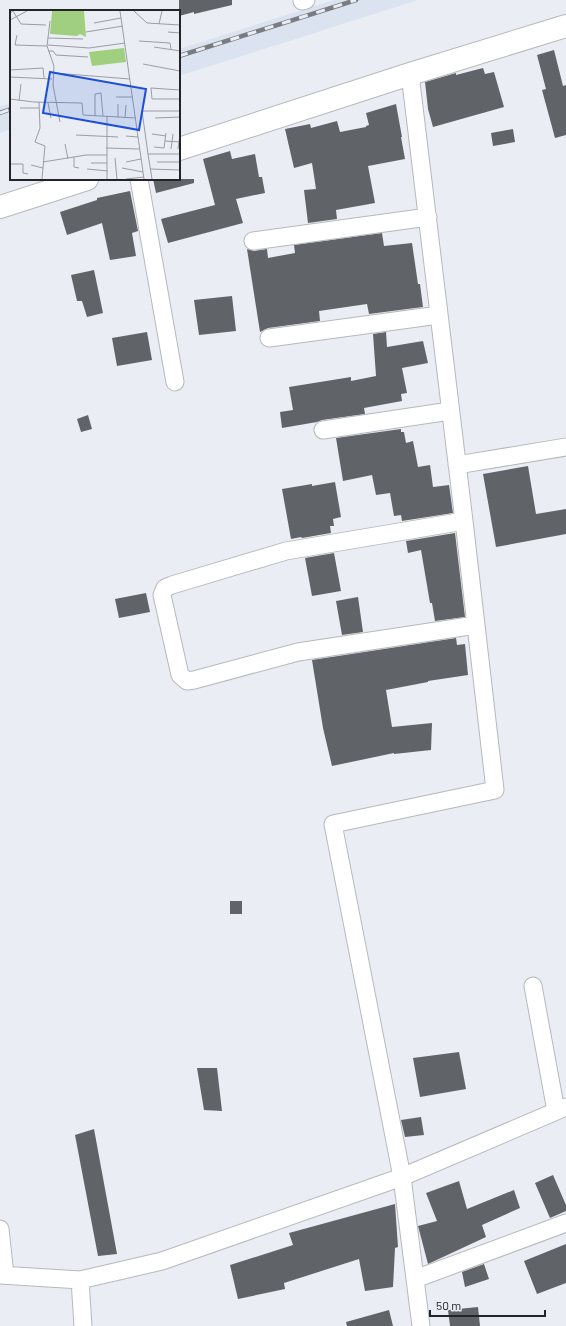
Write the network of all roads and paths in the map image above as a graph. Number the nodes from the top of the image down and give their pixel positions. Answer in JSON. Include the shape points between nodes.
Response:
{"nodes":[{"id":1,"x":302,"y":0,"type":"edge"},
{"id":2,"x":306,"y":0,"type":"edge"},
{"id":3,"x":566,"y":26,"type":"edge"},
{"id":4,"x":410,"y":74,"type":"junction"},
{"id":5,"x":180,"y":149,"type":"edge"},
{"id":6,"x":84,"y":180,"type":"edge"},
{"id":7,"x":139,"y":180,"type":"edge"},
{"id":8,"x":0,"y":207,"type":"edge"},
{"id":9,"x":428,"y":217,"type":"junction"},
{"id":10,"x":254,"y":241,"type":"dead end"},
{"id":11,"x":439,"y":315,"type":"junction"},
{"id":12,"x":269,"y":338,"type":"dead end"},
{"id":13,"x":175,"y":382,"type":"dead end"},
{"id":14,"x":450,"y":411,"type":"junction"},
{"id":15,"x":322,"y":430,"type":"dead end"},
{"id":16,"x":566,"y":447,"type":"edge"},
{"id":17,"x":457,"y":465,"type":"junction"},
{"id":18,"x":464,"y":521,"type":"junction"},
{"id":19,"x":476,"y":625,"type":"junction"},
{"id":20,"x":533,"y":986,"type":"dead end"},
{"id":21,"x":561,"y":1109,"type":"edge"},
{"id":22,"x":402,"y":1177,"type":"junction"},
{"id":23,"x":566,"y":1223,"type":"edge"},
{"id":24,"x":0,"y":1229,"type":"edge"},
{"id":25,"x":3,"y":1275,"type":"edge"},
{"id":26,"x":415,"y":1279,"type":"junction"},
{"id":27,"x":80,"y":1280,"type":"junction"},
{"id":28,"x":83,"y":1326,"type":"edge"},
{"id":29,"x":421,"y":1326,"type":"edge"}],
"edges":[{"from":1,"to":2,"type":"street"},
{"from":3,"to":4,"type":"street"},
{"from":4,"to":5,"type":"street"},
{"from":4,"to":9,"type":"street"},
{"from":6,"to":8,"type":"street"},
{"from":7,"to":13,"type":"street"},
{"from":9,"to":10,"type":"street"},
{"from":9,"to":11,"type":"street"},
{"from":11,"to":12,"type":"street"},
{"from":11,"to":14,"type":"street"},
{"from":14,"to":15,"type":"street"},
{"from":14,"to":17,"type":"street"},
{"from":16,"to":17,"type":"street"},
{"from":17,"to":18,"type":"street"},
{"from":18,"to":19,"type":"street"},
{"from":18,"to":19,"type":"street","via":[[286,551],[172,585],[165,588],[162,595],[180,675],[187,680],[298,652]]},
{"from":19,"to":22,"type":"street","via":[[495,790],[334,824]]},
{"from":20,"to":21,"type":"street"},
{"from":21,"to":22,"type":"street"},
{"from":22,"to":26,"type":"street"},
{"from":22,"to":27,"type":"street","via":[[162,1261]]},
{"from":23,"to":26,"type":"street"},
{"from":24,"to":25,"type":"street"},
{"from":25,"to":27,"type":"street"},
{"from":26,"to":29,"type":"street"},
{"from":27,"to":28,"type":"street"}]}
